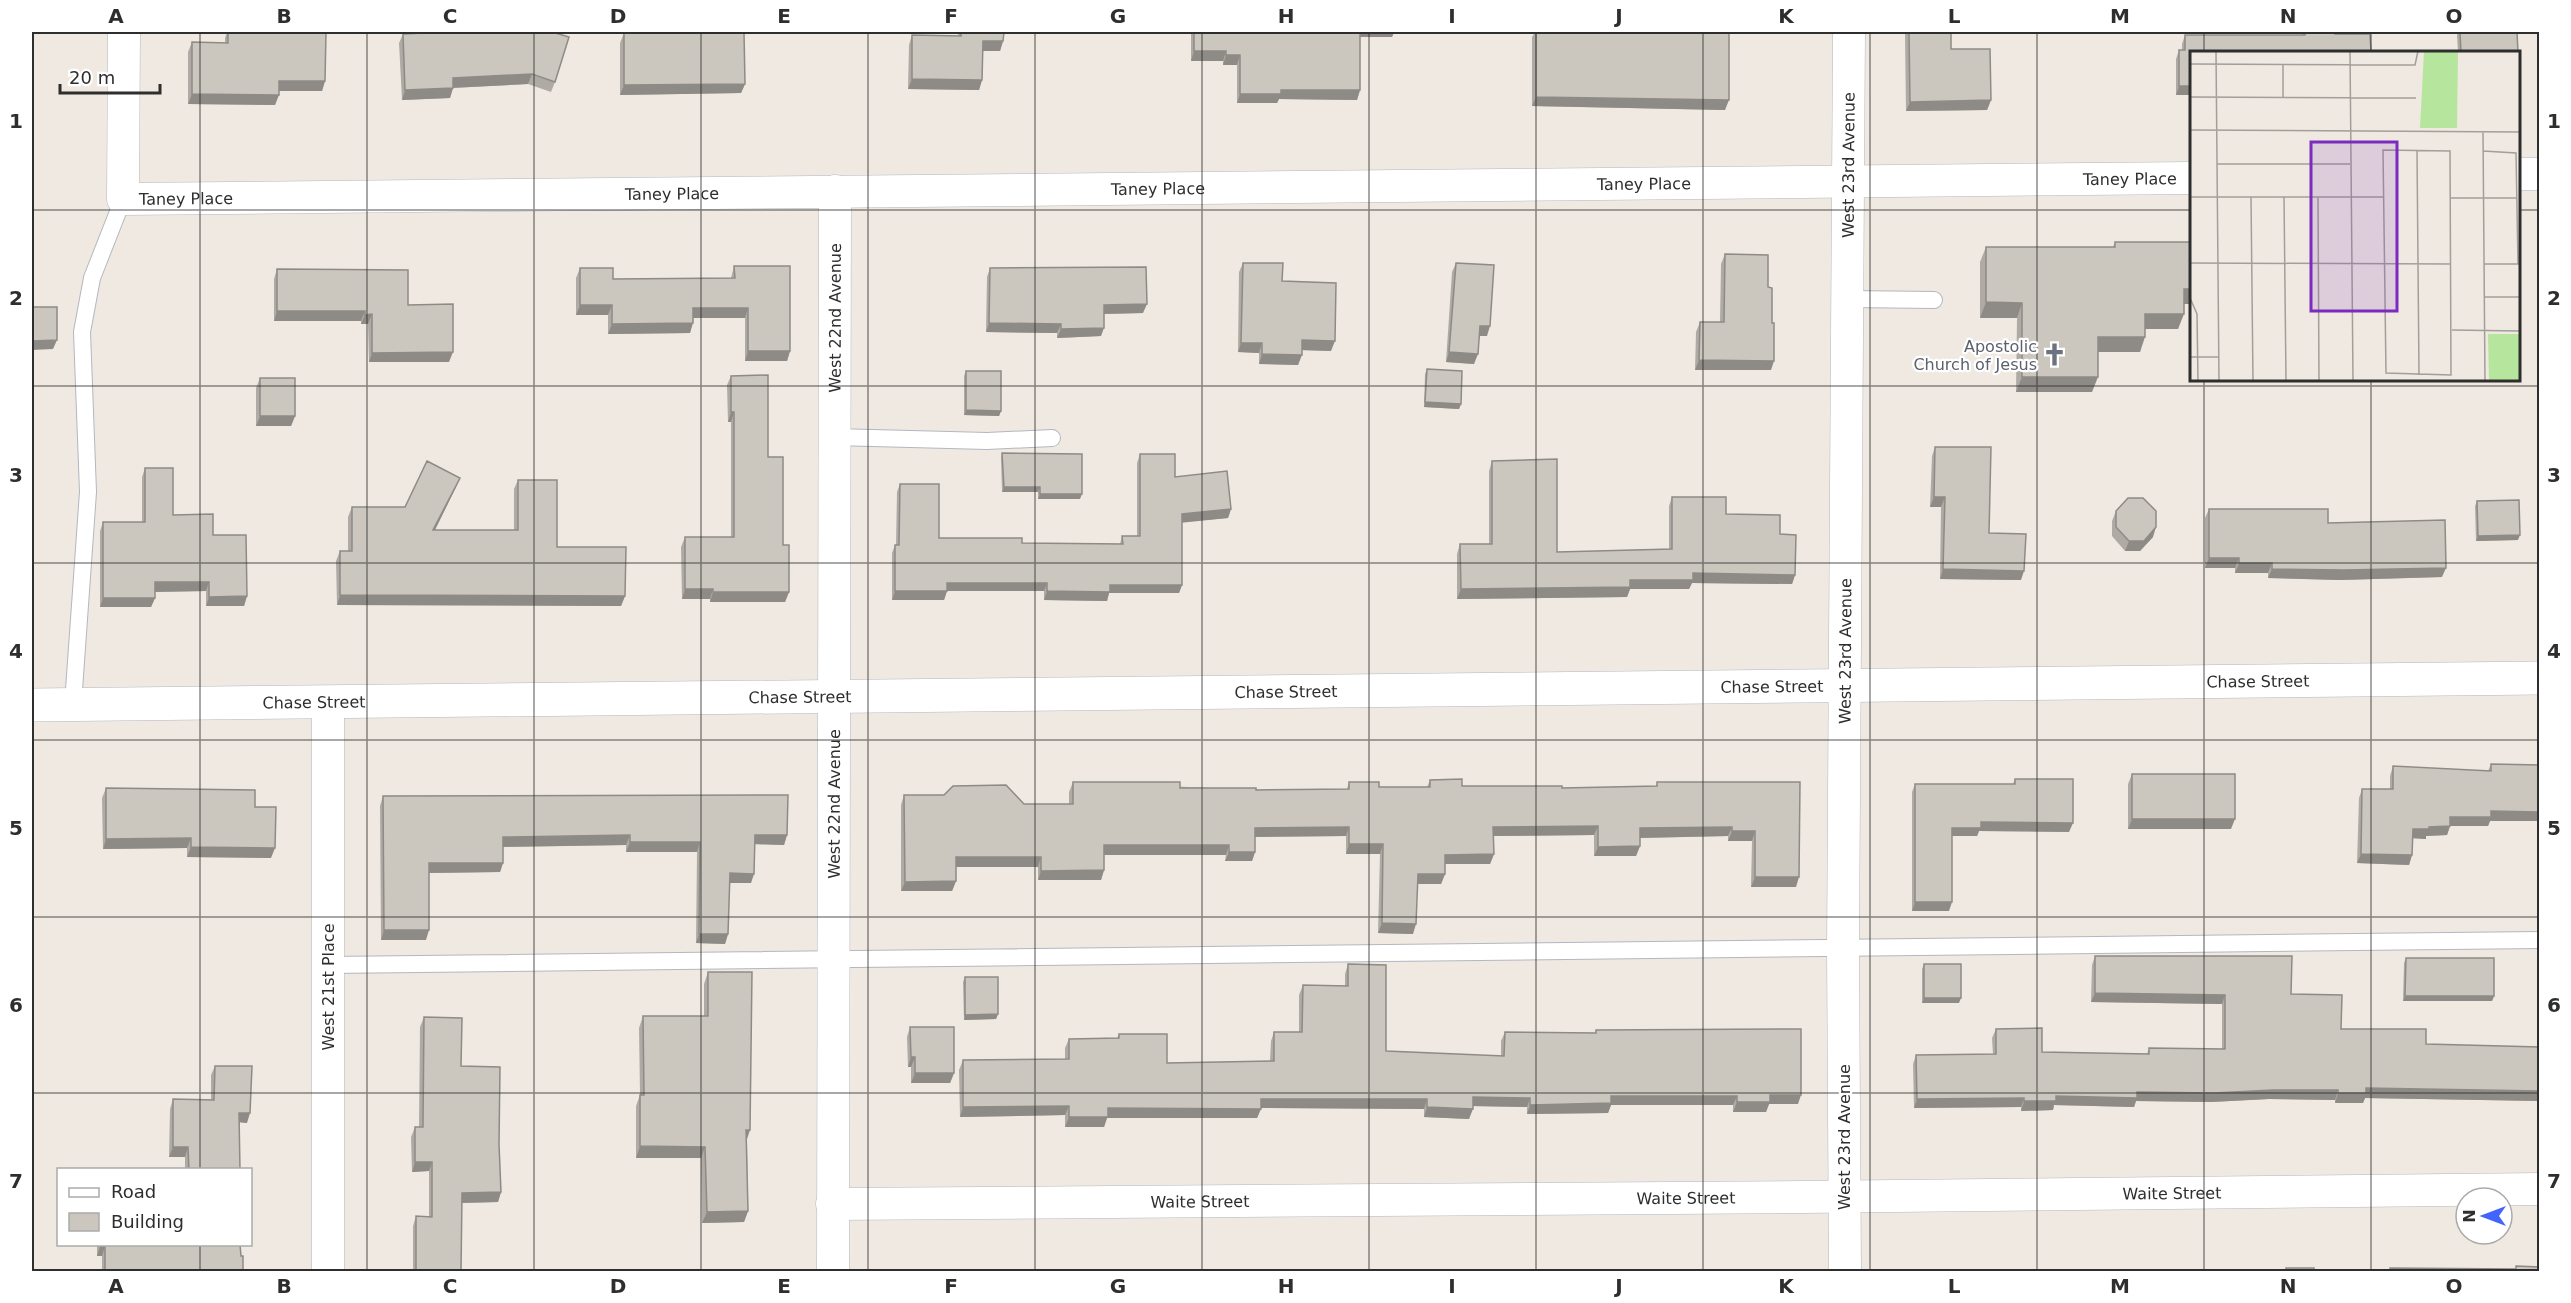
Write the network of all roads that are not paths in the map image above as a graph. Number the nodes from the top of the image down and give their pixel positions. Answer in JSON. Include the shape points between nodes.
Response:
{"nodes":[{"id":1,"x":124,"y":32,"type":"edge"},
{"id":2,"x":1850,"y":32,"type":"edge"},
{"id":3,"x":2520,"y":174,"type":"edge"},
{"id":4,"x":2540,"y":174,"type":"edge"},
{"id":5,"x":2190,"y":178,"type":"edge"},
{"id":6,"x":1848,"y":182,"type":"junction"},
{"id":7,"x":835,"y":191,"type":"junction"},
{"id":8,"x":123,"y":199,"type":"junction"},
{"id":9,"x":1848,"y":299,"type":"junction"},
{"id":10,"x":1934,"y":300,"type":"dead end"},
{"id":11,"x":834,"y":437,"type":"junction"},
{"id":12,"x":1052,"y":438,"type":"dead end"},
{"id":13,"x":2540,"y":678,"type":"edge"},
{"id":14,"x":1845,"y":686,"type":"junction"},
{"id":15,"x":833,"y":696,"type":"junction"},
{"id":16,"x":328,"y":702,"type":"junction"},
{"id":17,"x":73,"y":704,"type":"junction"},
{"id":18,"x":32,"y":705,"type":"edge"},
{"id":19,"x":2540,"y":940,"type":"edge"},
{"id":20,"x":1843,"y":948,"type":"junction"},
{"id":21,"x":832,"y":960,"type":"junction"},
{"id":22,"x":328,"y":965,"type":"junction"},
{"id":23,"x":2540,"y":1189,"type":"edge"},
{"id":24,"x":1844,"y":1197,"type":"junction"},
{"id":25,"x":832,"y":1204,"type":"junction"},
{"id":26,"x":328,"y":1272,"type":"edge"},
{"id":27,"x":833,"y":1272,"type":"edge"},
{"id":28,"x":1845,"y":1272,"type":"edge"}],
"edges":[{"from":1,"to":8,"type":"street"},
{"from":2,"to":6,"type":"street","name":"West 23rd Avenue"},
{"from":3,"to":4,"type":"street"},
{"from":5,"to":6,"type":"street","name":"Taney Place"},
{"from":6,"to":7,"type":"street","name":"Taney Place"},
{"from":6,"to":9,"type":"street","name":"West 23rd Avenue"},
{"from":7,"to":8,"type":"street","name":"Taney Place"},
{"from":7,"to":11,"type":"street","name":"West 22nd Avenue"},
{"from":8,"to":17,"type":"lane","via":[[92,278],[82,332],[88,492]]},
{"from":9,"to":10,"type":"lane"},
{"from":9,"to":14,"type":"street","name":"West 23rd Avenue"},
{"from":11,"to":12,"type":"lane","via":[[987,441]]},
{"from":11,"to":15,"type":"street","name":"West 22nd Avenue"},
{"from":13,"to":14,"type":"street","name":"Chase Street"},
{"from":14,"to":15,"type":"street","name":"Chase Street"},
{"from":14,"to":20,"type":"street","name":"West 23rd Avenue"},
{"from":15,"to":16,"type":"street","name":"Chase Street"},
{"from":15,"to":21,"type":"street","name":"West 22nd Avenue"},
{"from":16,"to":17,"type":"street","name":"Chase Street"},
{"from":16,"to":22,"type":"street","name":"West 21st Place"},
{"from":17,"to":18,"type":"street","name":"Chase Street"},
{"from":19,"to":20,"type":"lane"},
{"from":20,"to":21,"type":"lane"},
{"from":20,"to":24,"type":"street","name":"West 23rd Avenue"},
{"from":21,"to":22,"type":"lane"},
{"from":21,"to":25,"type":"street","name":"West 22nd Avenue"},
{"from":22,"to":26,"type":"street","name":"West 21st Place"},
{"from":23,"to":24,"type":"street","name":"Waite Street"},
{"from":24,"to":25,"type":"street","name":"Waite Street"},
{"from":24,"to":28,"type":"street","name":"West 23rd Avenue"},
{"from":25,"to":27,"type":"street","name":"West 22nd Avenue"}]}
